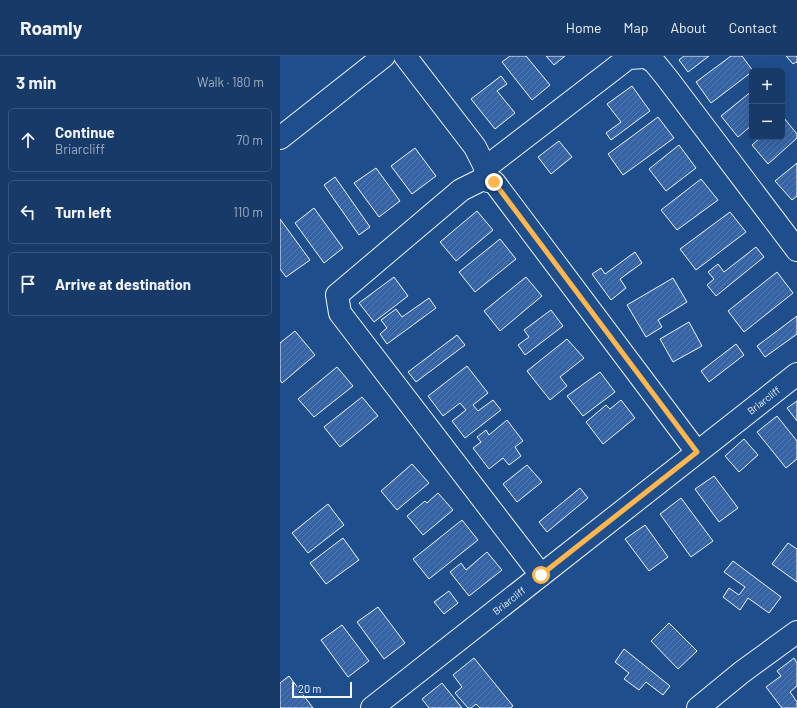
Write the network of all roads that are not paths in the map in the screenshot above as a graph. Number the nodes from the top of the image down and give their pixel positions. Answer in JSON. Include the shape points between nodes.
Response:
{"nodes":[{"id":1,"x":384,"y":56,"type":"edge"},
{"id":2,"x":405,"y":56,"type":"edge"},
{"id":3,"x":280,"y":138,"type":"edge"},
{"id":4,"x":487,"y":174,"type":"junction"},
{"id":5,"x":797,"y":250,"type":"edge"},
{"id":6,"x":797,"y":374,"type":"edge"},
{"id":7,"x":697,"y":452,"type":"junction"},
{"id":8,"x":541,"y":575,"type":"junction"},
{"id":9,"x":797,"y":632,"type":"edge"},
{"id":10,"x":372,"y":708,"type":"edge"},
{"id":11,"x":698,"y":708,"type":"edge"}],
"edges":[{"from":1,"to":3,"type":"street"},
{"from":2,"to":4,"type":"street","via":[[475,147]]},
{"from":4,"to":5,"type":"street","via":[[628,58],[646,57],[654,62],[667,78]]},
{"from":4,"to":7,"type":"street"},
{"from":4,"to":8,"type":"street","via":[[484,179],[461,190],[337,295],[340,313]]},
{"from":6,"to":7,"type":"street","name":"Briarcliff"},
{"from":7,"to":8,"type":"street","name":"Briarcliff"},
{"from":8,"to":10,"type":"street","name":"Briarcliff"},
{"from":9,"to":11,"type":"street"}]}
